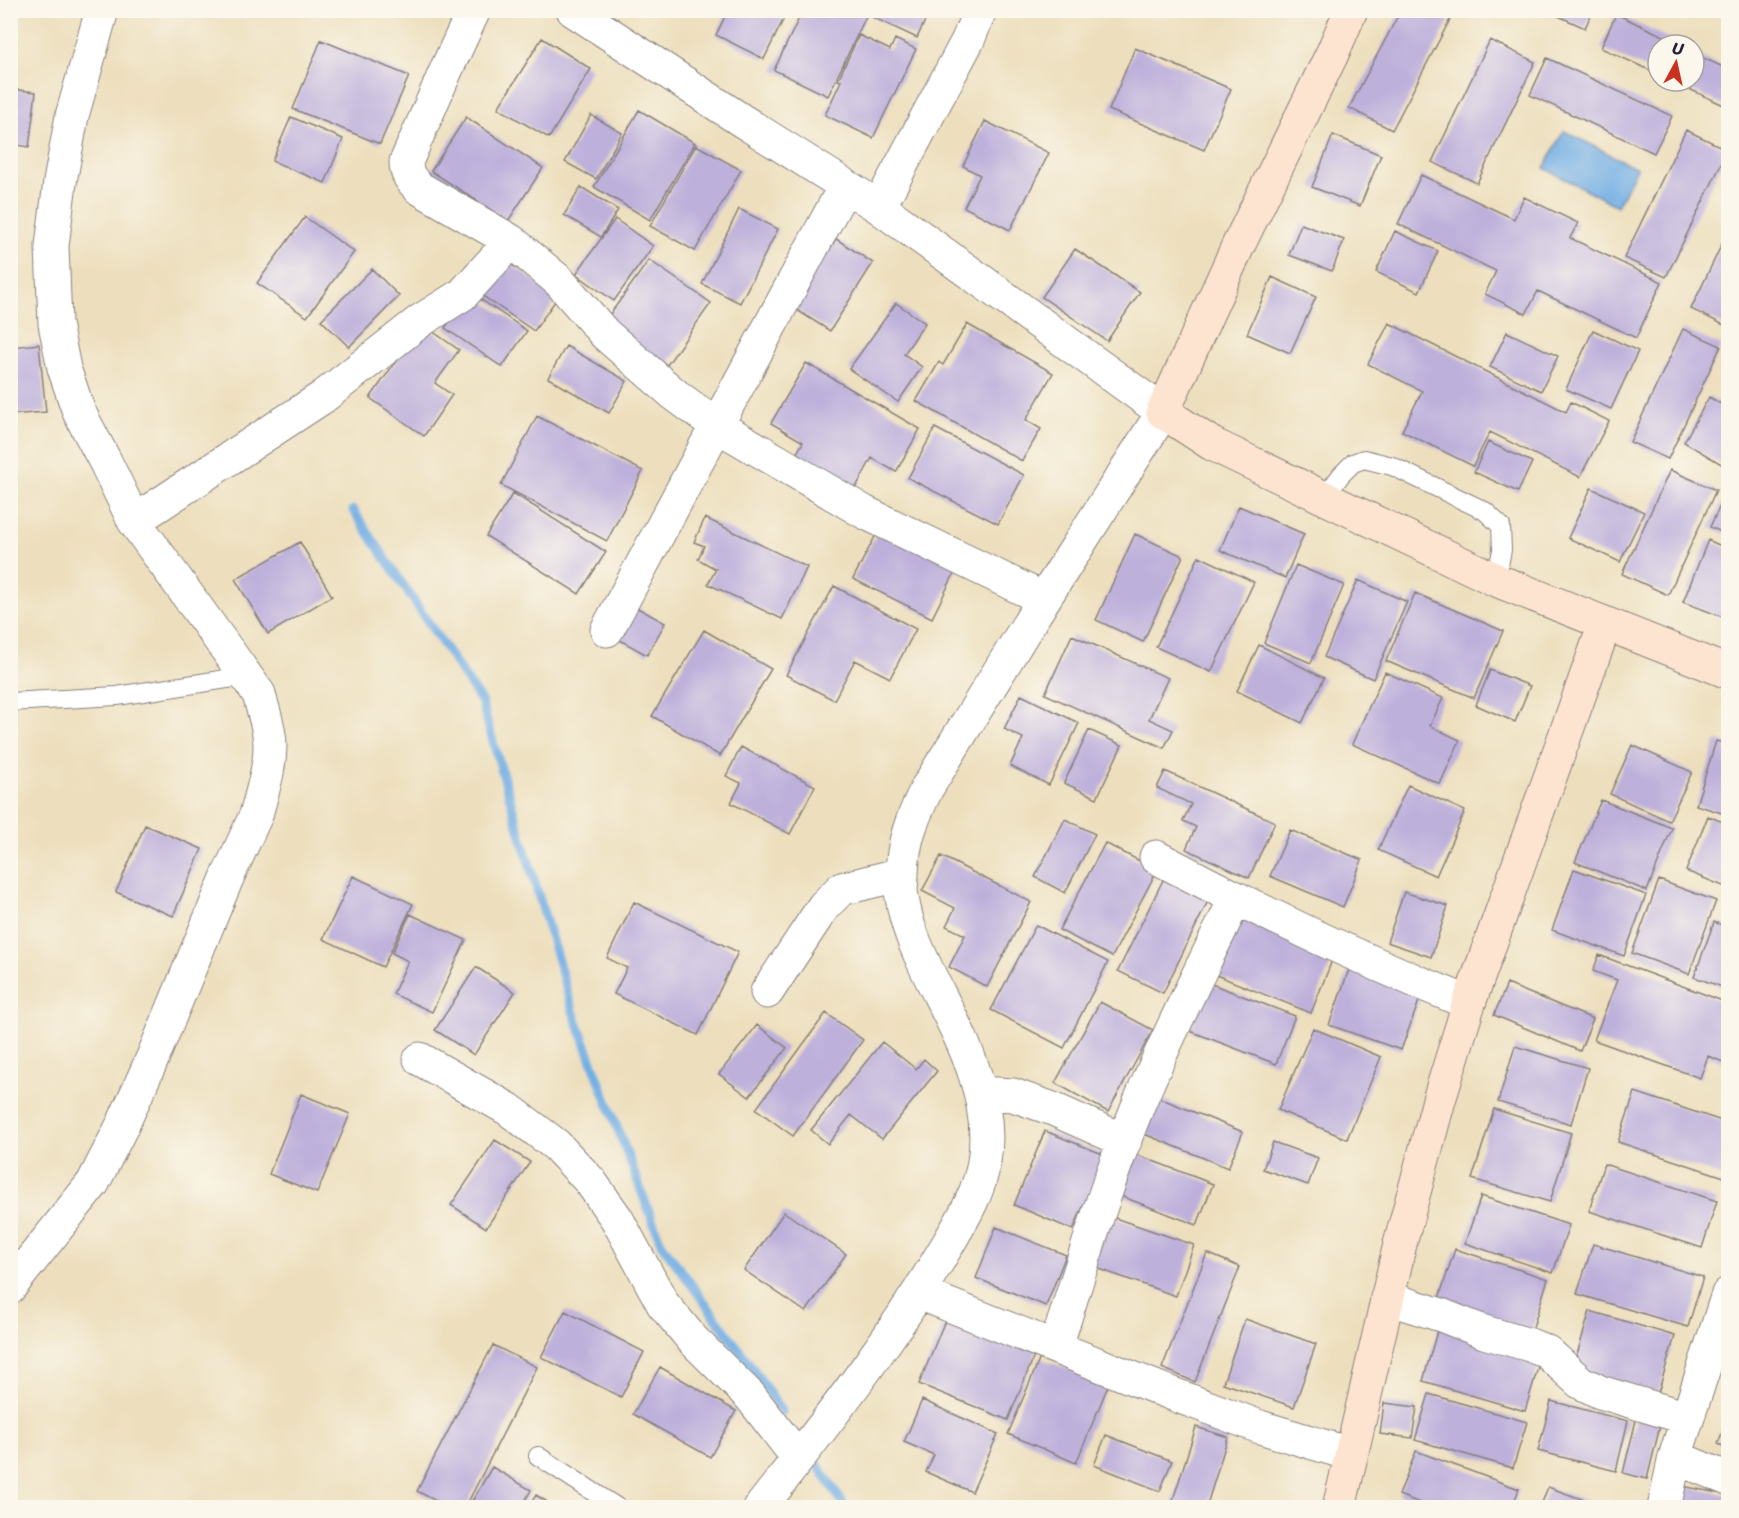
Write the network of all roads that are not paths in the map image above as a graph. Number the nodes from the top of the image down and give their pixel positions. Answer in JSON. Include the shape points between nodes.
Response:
{"nodes":[{"id":1,"x":102,"y":10,"type":"edge"},
{"id":2,"x":474,"y":10,"type":"edge"},
{"id":3,"x":573,"y":10,"type":"edge"},
{"id":4,"x":980,"y":10,"type":"edge"},
{"id":5,"x":1351,"y":10,"type":"edge"},
{"id":6,"x":609,"y":20,"type":"edge"},
{"id":7,"x":845,"y":186,"type":"junction"},
{"id":8,"x":879,"y":207,"type":"junction"},
{"id":9,"x":511,"y":241,"type":"junction"},
{"id":10,"x":1164,"y":412,"type":"junction"},
{"id":11,"x":716,"y":425,"type":"junction"},
{"id":12,"x":1324,"y":498,"type":"junction"},
{"id":13,"x":134,"y":521,"type":"junction"},
{"id":14,"x":1496,"y":580,"type":"junction"},
{"id":15,"x":1044,"y":599,"type":"junction"},
{"id":16,"x":1605,"y":624,"type":"junction"},
{"id":17,"x":607,"y":630,"type":"dead end"},
{"id":18,"x":1728,"y":672,"type":"edge"},
{"id":19,"x":246,"y":676,"type":"junction"},
{"id":20,"x":10,"y":702,"type":"edge"},
{"id":21,"x":1156,"y":857,"type":"dead end"},
{"id":22,"x":902,"y":874,"type":"junction"},
{"id":23,"x":1236,"y":898,"type":"junction"},
{"id":24,"x":767,"y":992,"type":"dead end"},
{"id":25,"x":1469,"y":1003,"type":"junction"},
{"id":26,"x":420,"y":1059,"type":"dead end"},
{"id":27,"x":981,"y":1093,"type":"junction"},
{"id":28,"x":1125,"y":1140,"type":"junction"},
{"id":29,"x":10,"y":1287,"type":"edge"},
{"id":30,"x":919,"y":1293,"type":"junction"},
{"id":31,"x":1728,"y":1294,"type":"edge"},
{"id":32,"x":1387,"y":1298,"type":"junction"},
{"id":33,"x":1056,"y":1347,"type":"junction"},
{"id":34,"x":1688,"y":1418,"type":"junction"},
{"id":35,"x":1350,"y":1454,"type":"junction"},
{"id":36,"x":800,"y":1455,"type":"junction"},
{"id":37,"x":538,"y":1456,"type":"dead end"},
{"id":38,"x":1675,"y":1457,"type":"junction"},
{"id":39,"x":1728,"y":1479,"type":"edge"},
{"id":40,"x":618,"y":1508,"type":"edge"},
{"id":41,"x":760,"y":1508,"type":"edge"},
{"id":42,"x":1339,"y":1508,"type":"edge"},
{"id":43,"x":1664,"y":1508,"type":"edge"}],
"edges":[{"from":1,"to":13,"type":"street","via":[[72,116],[60,182],[52,246],[52,286],[55,324],[79,412]]},
{"from":2,"to":9,"type":"street","via":[[406,169],[419,188]]},
{"from":3,"to":6,"type":"street"},
{"from":4,"to":8,"type":"street","via":[[968,40]]},
{"from":5,"to":10,"type":"street"},
{"from":6,"to":7,"type":"street","via":[[741,120]]},
{"from":7,"to":8,"type":"street"},
{"from":7,"to":11,"type":"street"},
{"from":8,"to":10,"type":"street"},
{"from":9,"to":11,"type":"street","via":[[559,281],[605,334]]},
{"from":9,"to":13,"type":"street","via":[[463,294],[420,321],[324,397]]},
{"from":10,"to":12,"type":"street","via":[[1212,444]]},
{"from":10,"to":15,"type":"street"},
{"from":11,"to":15,"type":"street","via":[[864,512]]},
{"from":11,"to":17,"type":"street"},
{"from":12,"to":14,"type":"street"},
{"from":12,"to":14,"type":"lane","via":[[1353,463],[1364,459],[1392,466],[1485,511],[1501,526],[1502,550]]},
{"from":13,"to":19,"type":"street"},
{"from":14,"to":16,"type":"street"},
{"from":15,"to":22,"type":"street","via":[[927,788],[910,825]]},
{"from":16,"to":18,"type":"street"},
{"from":16,"to":25,"type":"street"},
{"from":19,"to":20,"type":"lane","via":[[117,696]]},
{"from":19,"to":29,"type":"street","via":[[259,694],[270,745],[256,815],[153,1057],[93,1183]]},
{"from":21,"to":23,"type":"street"},
{"from":22,"to":24,"type":"street","via":[[841,889],[824,906]]},
{"from":22,"to":27,"type":"street","via":[[901,895],[912,937],[974,1069]]},
{"from":23,"to":25,"type":"street"},
{"from":23,"to":28,"type":"street","via":[[1184,1002]]},
{"from":25,"to":32,"type":"street"},
{"from":26,"to":36,"type":"street","via":[[508,1109],[556,1145],[618,1219],[663,1304]]},
{"from":27,"to":28,"type":"street","via":[[1013,1095]]},
{"from":27,"to":30,"type":"street","via":[[986,1137],[984,1164],[974,1197]]},
{"from":28,"to":33,"type":"street"},
{"from":30,"to":33,"type":"street"},
{"from":30,"to":36,"type":"street"},
{"from":31,"to":34,"type":"street"},
{"from":32,"to":34,"type":"street","via":[[1530,1345],[1547,1352],[1580,1382],[1600,1392]]},
{"from":32,"to":35,"type":"street"},
{"from":33,"to":35,"type":"street","via":[[1260,1427]]},
{"from":34,"to":38,"type":"street"},
{"from":35,"to":42,"type":"street"},
{"from":36,"to":41,"type":"street"},
{"from":37,"to":40,"type":"lane"},
{"from":38,"to":39,"type":"street"},
{"from":38,"to":43,"type":"street"}]}
